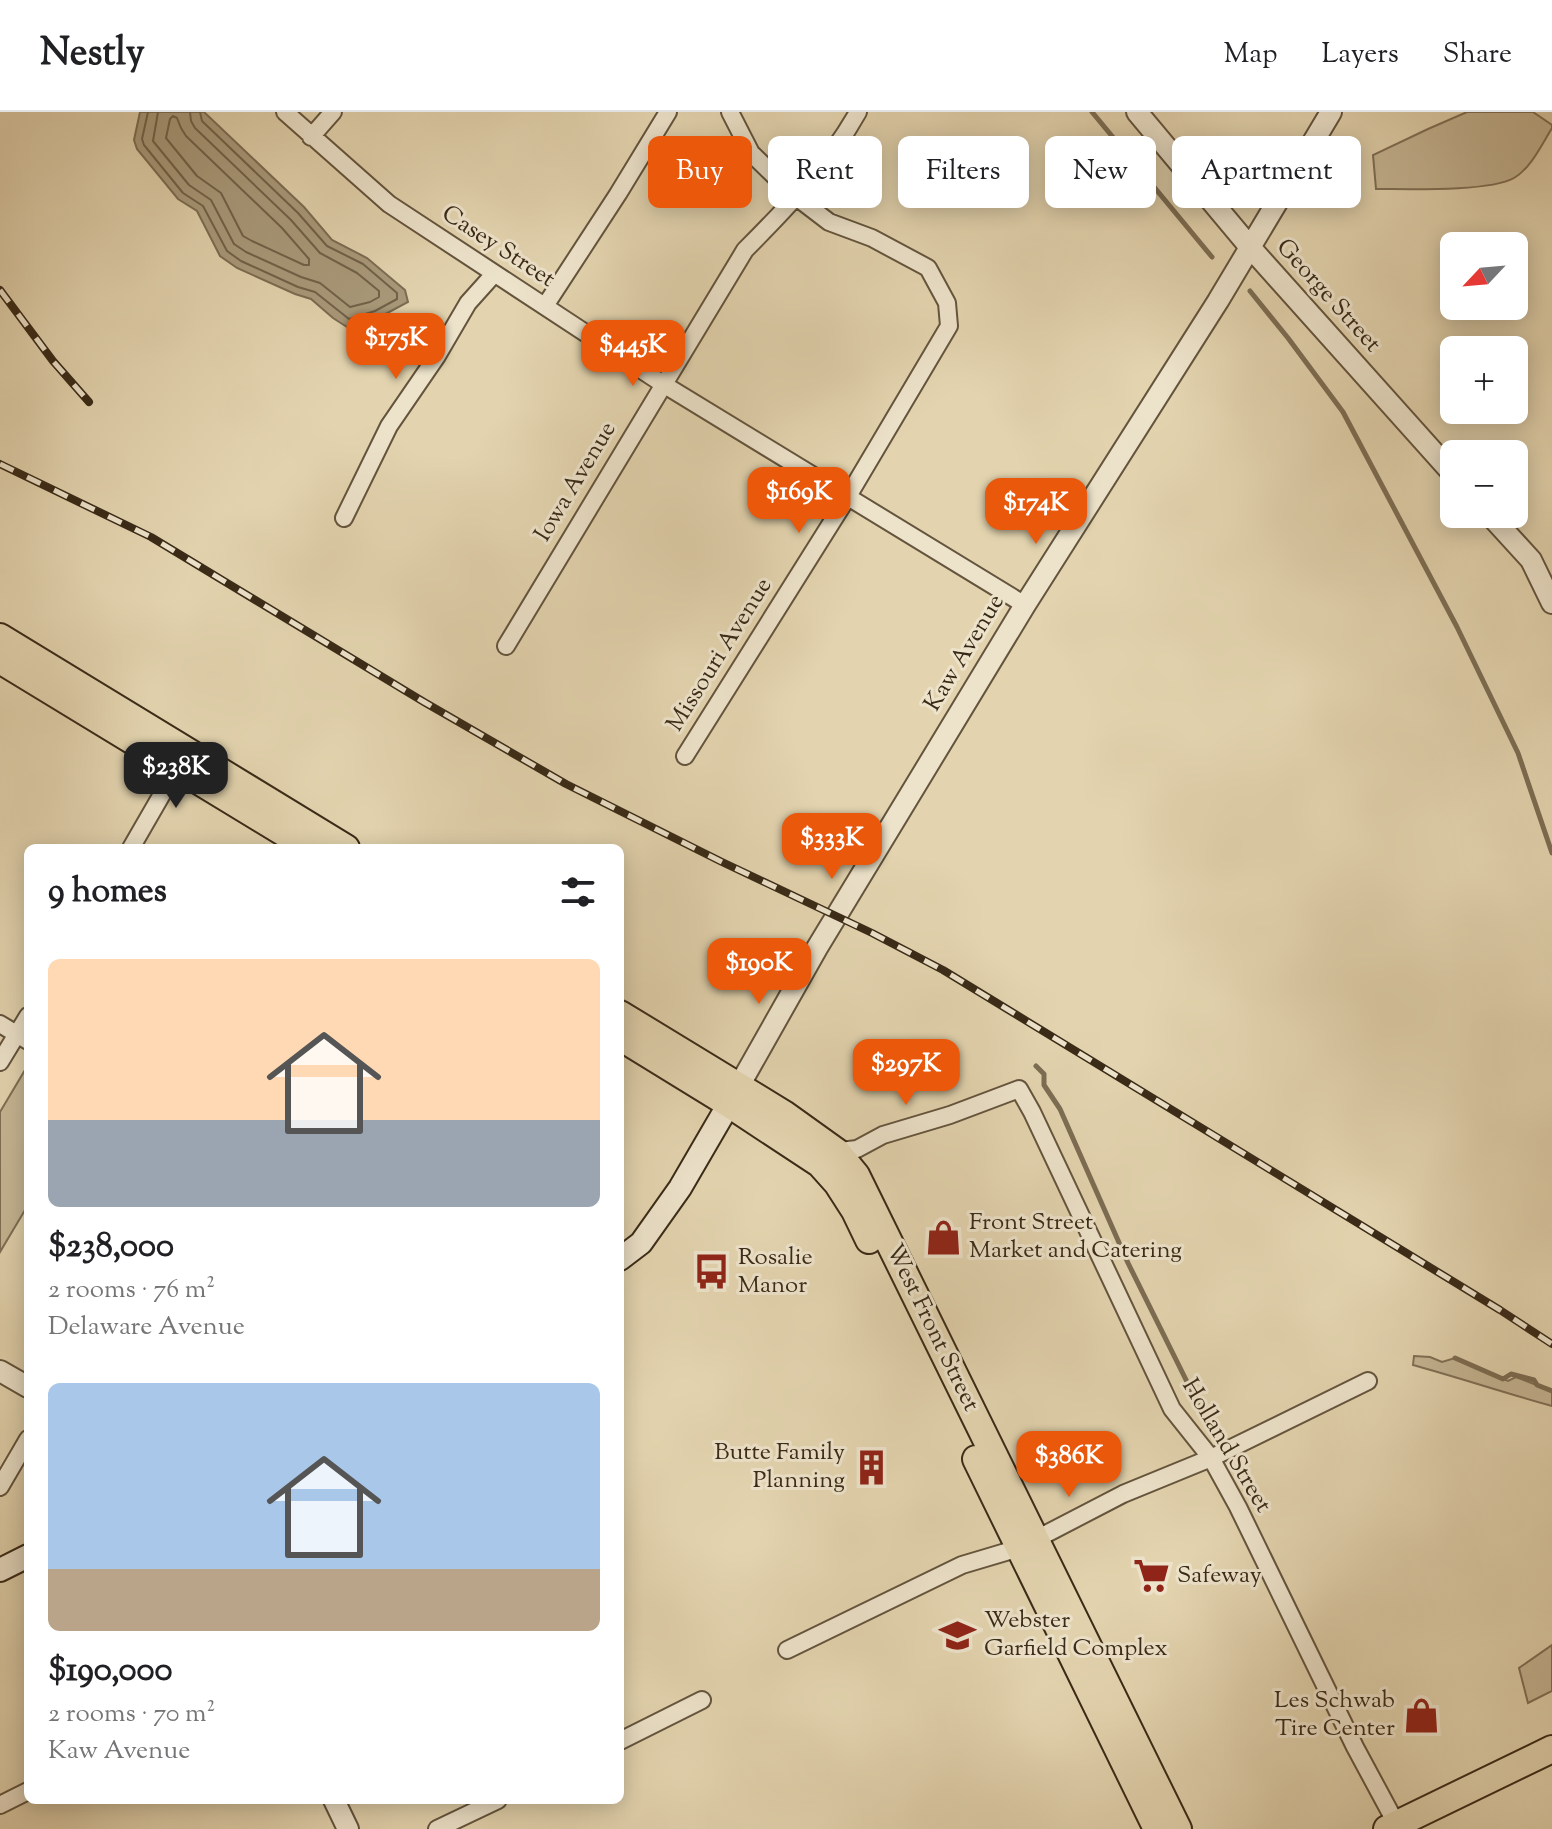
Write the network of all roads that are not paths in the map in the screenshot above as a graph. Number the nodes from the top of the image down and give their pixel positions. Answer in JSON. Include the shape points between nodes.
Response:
{"nodes":[{"id":1,"x":285,"y":112,"type":"edge"},
{"id":2,"x":333,"y":112,"type":"edge"},
{"id":3,"x":668,"y":112,"type":"edge"},
{"id":4,"x":730,"y":112,"type":"edge"},
{"id":5,"x":858,"y":112,"type":"edge"},
{"id":6,"x":1137,"y":112,"type":"edge"},
{"id":7,"x":1331,"y":112,"type":"edge"},
{"id":8,"x":843,"y":136,"type":"edge"},
{"id":9,"x":311,"y":137,"type":"junction"},
{"id":10,"x":768,"y":170,"type":"edge"},
{"id":11,"x":785,"y":208,"type":"edge"},
{"id":12,"x":811,"y":208,"type":"edge"},
{"id":13,"x":1249,"y":246,"type":"junction"},
{"id":14,"x":494,"y":274,"type":"junction"},
{"id":15,"x":545,"y":306,"type":"junction"},
{"id":16,"x":663,"y":384,"type":"junction"},
{"id":17,"x":1440,"y":459,"type":"edge"},
{"id":18,"x":847,"y":498,"type":"junction"},
{"id":19,"x":344,"y":518,"type":"dead end"},
{"id":20,"x":1502,"y":528,"type":"edge"},
{"id":21,"x":1552,"y":603,"type":"edge"},
{"id":22,"x":1025,"y":605,"type":"junction"},
{"id":23,"x":506,"y":646,"type":"dead end"},
{"id":24,"x":3,"y":654,"type":"edge"},
{"id":25,"x":685,"y":756,"type":"dead end"},
{"id":26,"x":181,"y":760,"type":"junction"},
{"id":27,"x":133,"y":844,"type":"edge"},
{"id":28,"x":303,"y":844,"type":"edge"},
{"id":29,"x":338,"y":844,"type":"edge"},
{"id":30,"x":624,"y":1017,"type":"edge"},
{"id":31,"x":0,"y":1024,"type":"edge"},
{"id":32,"x":22,"y":1038,"type":"edge"},
{"id":33,"x":624,"y":1039,"type":"edge"},
{"id":34,"x":0,"y":1062,"type":"edge"},
{"id":35,"x":734,"y":1095,"type":"junction"},
{"id":36,"x":827,"y":1157,"type":"junction"},
{"id":37,"x":624,"y":1256,"type":"edge"},
{"id":38,"x":0,"y":1371,"type":"edge"},
{"id":39,"x":1368,"y":1381,"type":"dead end"},
{"id":40,"x":24,"y":1385,"type":"edge"},
{"id":41,"x":24,"y":1446,"type":"edge"},
{"id":42,"x":1211,"y":1458,"type":"junction"},
{"id":43,"x":0,"y":1487,"type":"edge"},
{"id":44,"x":1027,"y":1543,"type":"junction"},
{"id":45,"x":24,"y":1558,"type":"edge"},
{"id":46,"x":0,"y":1570,"type":"edge"},
{"id":47,"x":787,"y":1650,"type":"dead end"},
{"id":48,"x":702,"y":1700,"type":"dead end"},
{"id":49,"x":624,"y":1739,"type":"edge"},
{"id":50,"x":1552,"y":1749,"type":"edge"},
{"id":51,"x":24,"y":1793,"type":"edge"},
{"id":52,"x":336,"y":1804,"type":"edge"},
{"id":53,"x":490,"y":1804,"type":"edge"},
{"id":54,"x":0,"y":1805,"type":"edge"},
{"id":55,"x":1392,"y":1827,"type":"edge"},
{"id":56,"x":348,"y":1829,"type":"edge"},
{"id":57,"x":437,"y":1829,"type":"edge"},
{"id":58,"x":1157,"y":1829,"type":"edge"},
{"id":59,"x":1178,"y":1829,"type":"edge"}],
"edges":[{"from":1,"to":9,"type":"street","name":"Casey Street"},
{"from":2,"to":9,"type":"street"},
{"from":3,"to":15,"type":"street"},
{"from":4,"to":10,"type":"street","via":[[751,153]]},
{"from":5,"to":8,"type":"street","name":"Iowa Avenue"},
{"from":6,"to":13,"type":"street","name":"George Street"},
{"from":7,"to":13,"type":"street","name":"Kaw Avenue"},
{"from":9,"to":14,"type":"street","name":"Casey Street","via":[[389,204]]},
{"from":11,"to":16,"type":"street","name":"Iowa Avenue","via":[[745,250]]},
{"from":12,"to":18,"type":"street","name":"Missouri Avenue","via":[[829,222],[928,268],[947,303],[949,326]]},
{"from":13,"to":17,"type":"street","name":"George Street"},
{"from":13,"to":22,"type":"street","name":"Kaw Avenue"},
{"from":14,"to":15,"type":"street","name":"Casey Street"},
{"from":14,"to":19,"type":"street","via":[[468,303],[389,426]]},
{"from":15,"to":16,"type":"street","name":"Casey Street"},
{"from":16,"to":18,"type":"street","name":"Casey Street"},
{"from":16,"to":23,"type":"street","name":"Iowa Avenue"},
{"from":18,"to":22,"type":"street","name":"Casey Street"},
{"from":18,"to":25,"type":"street","name":"Missouri Avenue"},
{"from":20,"to":21,"type":"street","via":[[1531,560]]},
{"from":22,"to":35,"type":"street","name":"Kaw Avenue"},
{"from":24,"to":26,"type":"main road"},
{"from":26,"to":27,"type":"street"},
{"from":26,"to":28,"type":"main road"},
{"from":26,"to":29,"type":"main road"},
{"from":30,"to":35,"type":"main road"},
{"from":31,"to":32,"type":"street"},
{"from":32,"to":34,"type":"street"},
{"from":33,"to":35,"type":"main road"},
{"from":35,"to":36,"type":"main road","name":"West Front Street"},
{"from":35,"to":37,"type":"main road","via":[[680,1188],[641,1243]]},
{"from":36,"to":42,"type":"street","name":"Holland Street","via":[[1019,1089],[1172,1409]]},
{"from":36,"to":44,"type":"main road","name":"West Front Street"},
{"from":38,"to":40,"type":"street"},
{"from":39,"to":42,"type":"street"},
{"from":41,"to":43,"type":"street"},
{"from":42,"to":44,"type":"street","via":[[1123,1494]]},
{"from":42,"to":55,"type":"street","name":"Holland Street"},
{"from":44,"to":47,"type":"street","via":[[962,1565]]},
{"from":44,"to":58,"type":"main road","name":"West Front Street"},
{"from":44,"to":59,"type":"main road","name":"West Front Street"},
{"from":45,"to":46,"type":"main road"},
{"from":48,"to":49,"type":"street"},
{"from":50,"to":55,"type":"main road"},
{"from":51,"to":54,"type":"street"},
{"from":52,"to":56,"type":"street"},
{"from":53,"to":57,"type":"street"}]}
